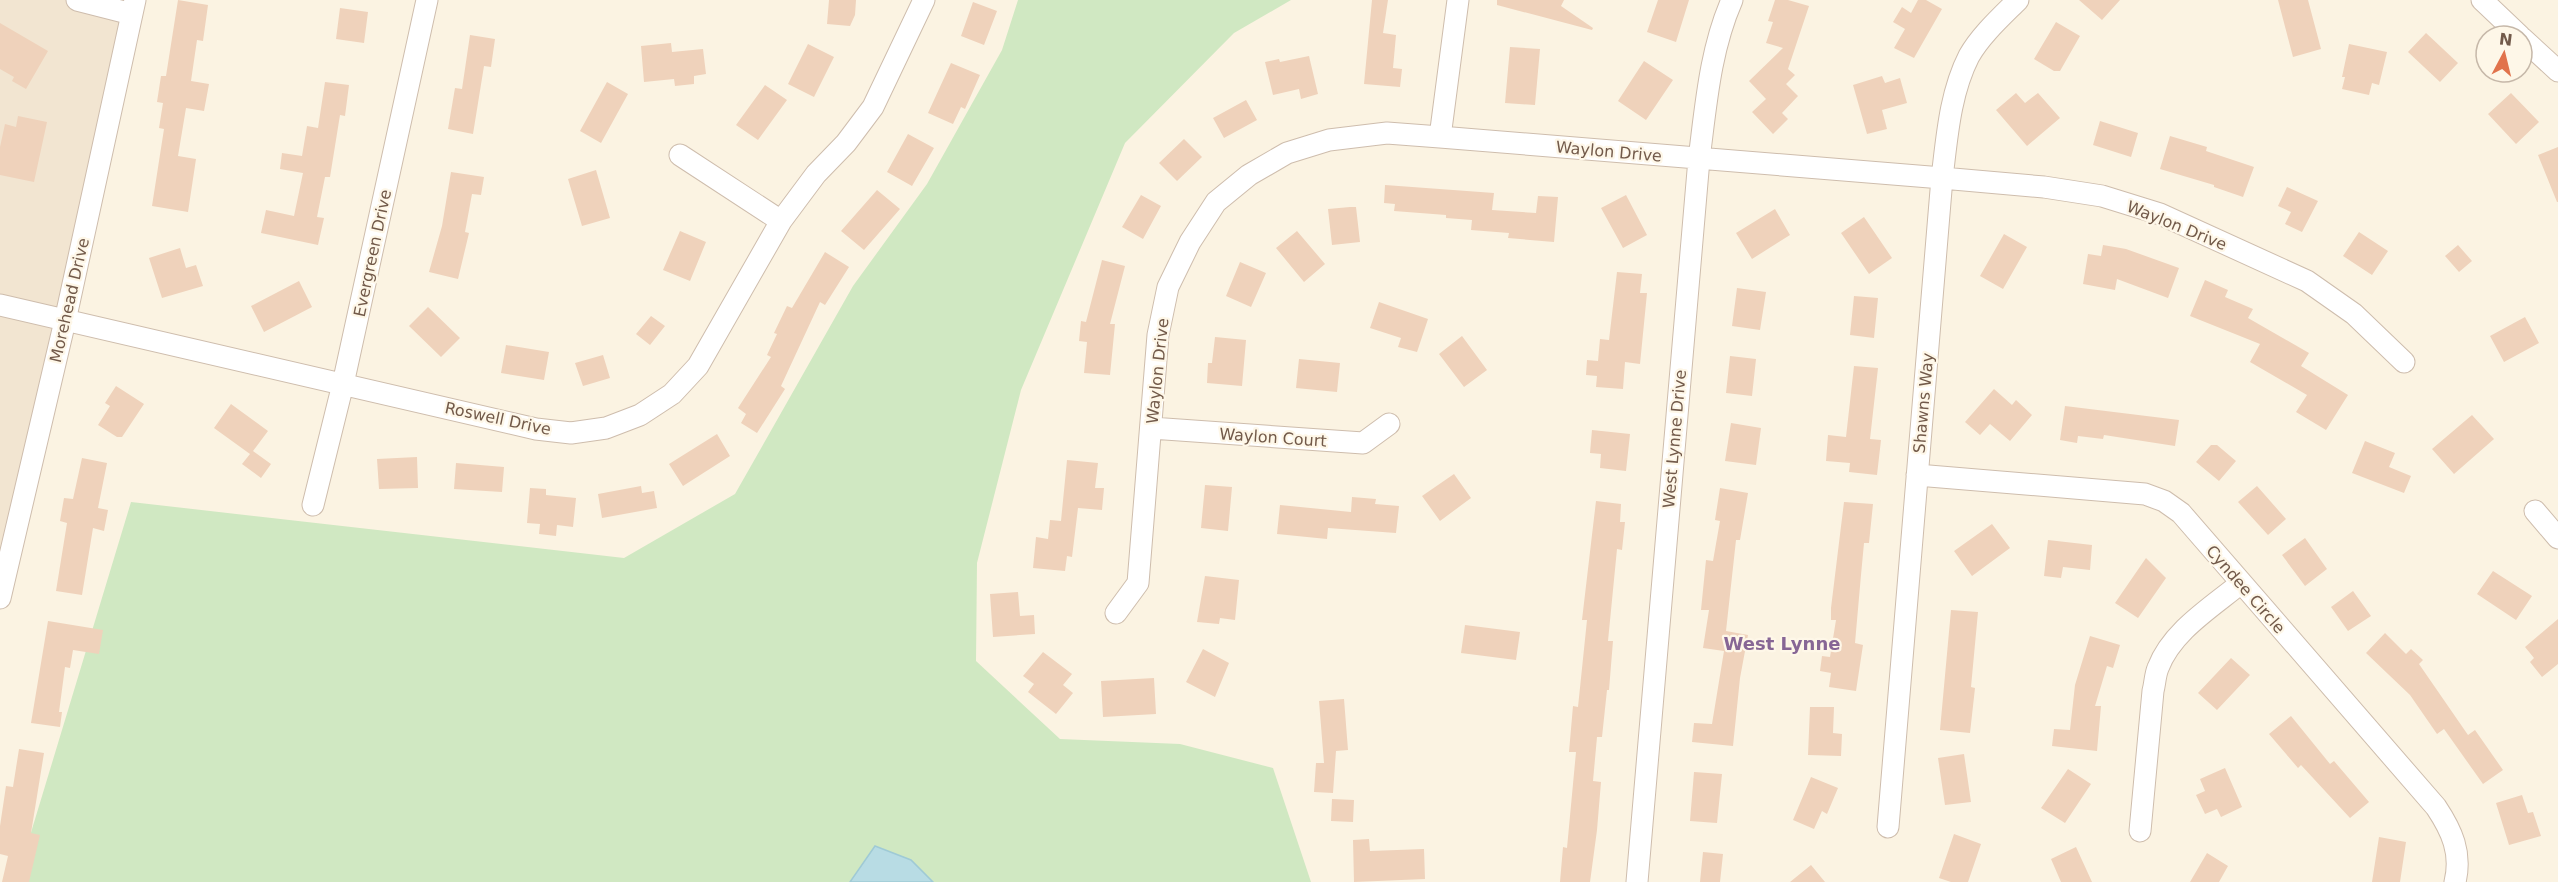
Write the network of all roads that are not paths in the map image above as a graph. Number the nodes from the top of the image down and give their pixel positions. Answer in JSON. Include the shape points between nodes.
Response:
{"nodes":[{"id":1,"x":77,"y":0,"type":"edge"},
{"id":2,"x":427,"y":0,"type":"edge"},
{"id":3,"x":924,"y":0,"type":"edge"},
{"id":4,"x":1458,"y":0,"type":"edge"},
{"id":5,"x":1732,"y":0,"type":"edge"},
{"id":6,"x":2018,"y":0,"type":"edge"},
{"id":7,"x":2482,"y":0,"type":"edge"},
{"id":8,"x":133,"y":7,"type":"edge"},
{"id":9,"x":2507,"y":24,"type":"edge"},
{"id":10,"x":2534,"y":49,"type":"edge"},
{"id":11,"x":2558,"y":71,"type":"edge"},
{"id":12,"x":1440,"y":137,"type":"junction"},
{"id":13,"x":680,"y":155,"type":"dead end"},
{"id":14,"x":1699,"y":159,"type":"junction"},
{"id":15,"x":1942,"y":178,"type":"junction"},
{"id":16,"x":781,"y":221,"type":"junction"},
{"id":17,"x":0,"y":305,"type":"edge"},
{"id":18,"x":65,"y":321,"type":"junction"},
{"id":19,"x":2404,"y":362,"type":"dead end"},
{"id":20,"x":343,"y":384,"type":"junction"},
{"id":21,"x":1389,"y":424,"type":"dead end"},
{"id":22,"x":1151,"y":428,"type":"junction"},
{"id":23,"x":1917,"y":475,"type":"junction"},
{"id":24,"x":313,"y":505,"type":"dead end"},
{"id":25,"x":2535,"y":511,"type":"dead end"},
{"id":26,"x":2558,"y":538,"type":"edge"},
{"id":27,"x":2241,"y":583,"type":"junction"},
{"id":28,"x":0,"y":598,"type":"edge"},
{"id":29,"x":1116,"y":613,"type":"dead end"},
{"id":30,"x":1888,"y":827,"type":"dead end"},
{"id":31,"x":2140,"y":831,"type":"dead end"},
{"id":32,"x":1637,"y":882,"type":"edge"},
{"id":33,"x":2455,"y":882,"type":"edge"}],
"edges":[{"from":1,"to":8,"type":"street"},
{"from":2,"to":20,"type":"street","name":"Evergreen Drive"},
{"from":3,"to":16,"type":"street","name":"Roswell Drive","via":[[873,107]]},
{"from":4,"to":12,"type":"street"},
{"from":5,"to":14,"type":"street","name":"West Lynne Drive","via":[[1711,67]]},
{"from":6,"to":15,"type":"street","name":"Shawns Way","via":[[1970,55],[1949,120]]},
{"from":7,"to":9,"type":"street"},
{"from":8,"to":18,"type":"street","name":"Morehead Drive"},
{"from":10,"to":11,"type":"street"},
{"from":12,"to":14,"type":"street","name":"Waylon Drive"},
{"from":12,"to":22,"type":"street","name":"Waylon Drive","via":[[1387,134],[1329,140],[1287,153],[1249,175],[1216,202],[1168,287],[1158,335]]},
{"from":13,"to":16,"type":"street"},
{"from":14,"to":15,"type":"street","name":"Waylon Drive"},
{"from":14,"to":32,"type":"street","name":"West Lynne Drive"},
{"from":15,"to":19,"type":"street","name":"Waylon Drive","via":[[2102,196],[2160,214],[2307,281],[2354,314]]},
{"from":15,"to":23,"type":"street","name":"Shawns Way"},
{"from":16,"to":20,"type":"street","name":"Roswell Drive","via":[[698,366],[672,394],[640,415],[606,428],[571,433],[536,429]]},
{"from":17,"to":18,"type":"street","name":"Roswell Drive"},
{"from":18,"to":20,"type":"street","name":"Roswell Drive"},
{"from":18,"to":28,"type":"street","name":"Morehead Drive"},
{"from":20,"to":24,"type":"street","name":"Evergreen Drive"},
{"from":21,"to":22,"type":"street","name":"Waylon Court","via":[[1363,443]]},
{"from":22,"to":29,"type":"street","name":"Waylon Drive","via":[[1138,583]]},
{"from":23,"to":27,"type":"street","name":"Cyndee Circle","via":[[2145,494],[2181,513]]},
{"from":23,"to":30,"type":"street","name":"Shawns Way"},
{"from":25,"to":26,"type":"street"},
{"from":27,"to":31,"type":"street","via":[[2187,627],[2158,668]]},
{"from":27,"to":33,"type":"street","name":"Cyndee Circle","via":[[2436,807],[2451,831],[2457,851]]}]}
